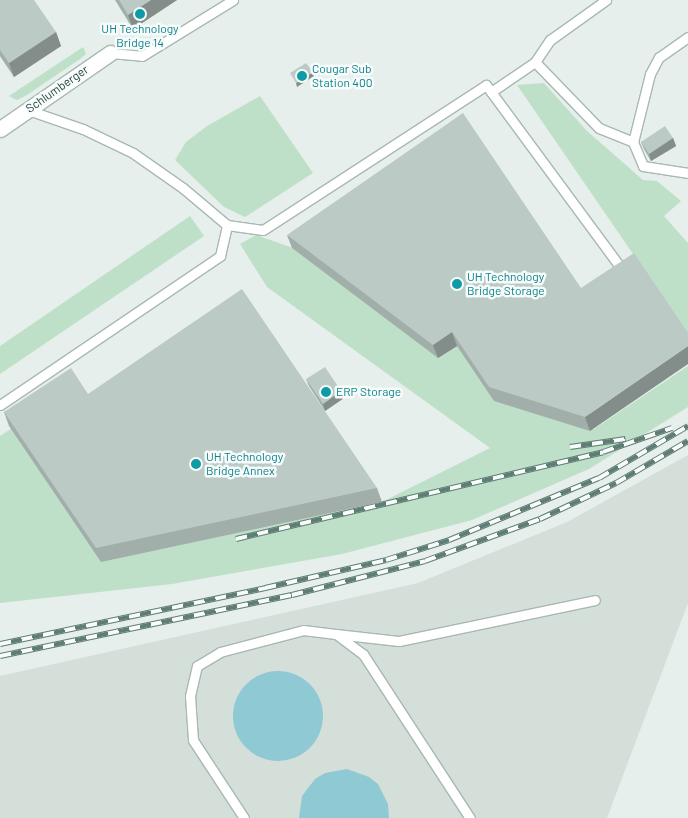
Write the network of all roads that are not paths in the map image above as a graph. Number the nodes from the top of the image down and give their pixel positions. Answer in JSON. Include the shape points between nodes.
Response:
{"nodes":[{"id":1,"x":233,"y":0,"type":"edge"},
{"id":2,"x":606,"y":0,"type":"edge"},
{"id":3,"x":688,"y":38,"type":"edge"},
{"id":4,"x":110,"y":53,"type":"joint"},
{"id":5,"x":535,"y":62,"type":"junction"},
{"id":6,"x":491,"y":92,"type":"junction"},
{"id":7,"x":28,"y":110,"type":"junction"},
{"id":8,"x":2,"y":124,"type":"edge"},
{"id":9,"x":633,"y":142,"type":"junction"},
{"id":10,"x":688,"y":173,"type":"edge"},
{"id":11,"x":227,"y":225,"type":"junction"},
{"id":12,"x":620,"y":267,"type":"edge"},
{"id":13,"x":0,"y":405,"type":"edge"},
{"id":14,"x":595,"y":600,"type":"dead end"},
{"id":15,"x":336,"y":634,"type":"junction"},
{"id":16,"x":244,"y":818,"type":"edge"},
{"id":17,"x":470,"y":818,"type":"edge"}],
"edges":[{"from":1,"to":4,"type":"lane","via":[[142,56]]},
{"from":2,"to":5,"type":"lane","via":[[550,40]]},
{"from":3,"to":9,"type":"lane","via":[[659,57],[650,74]]},
{"from":4,"to":7,"type":"street","name":"Schlumberger"},
{"from":5,"to":6,"type":"lane"},
{"from":5,"to":9,"type":"lane","via":[[599,128]]},
{"from":6,"to":11,"type":"lane","via":[[486,85],[263,230]]},
{"from":6,"to":12,"type":"lane"},
{"from":7,"to":8,"type":"street","name":"Schlumberger"},
{"from":7,"to":11,"type":"lane","via":[[83,129],[132,153],[183,188]]},
{"from":9,"to":10,"type":"lane","via":[[643,166]]},
{"from":11,"to":13,"type":"lane","via":[[220,256]]},
{"from":14,"to":15,"type":"lane","via":[[399,641]]},
{"from":15,"to":16,"type":"lane","via":[[303,630],[220,652],[198,666],[190,696],[193,740]]},
{"from":15,"to":17,"type":"lane","via":[[363,654]]}]}
